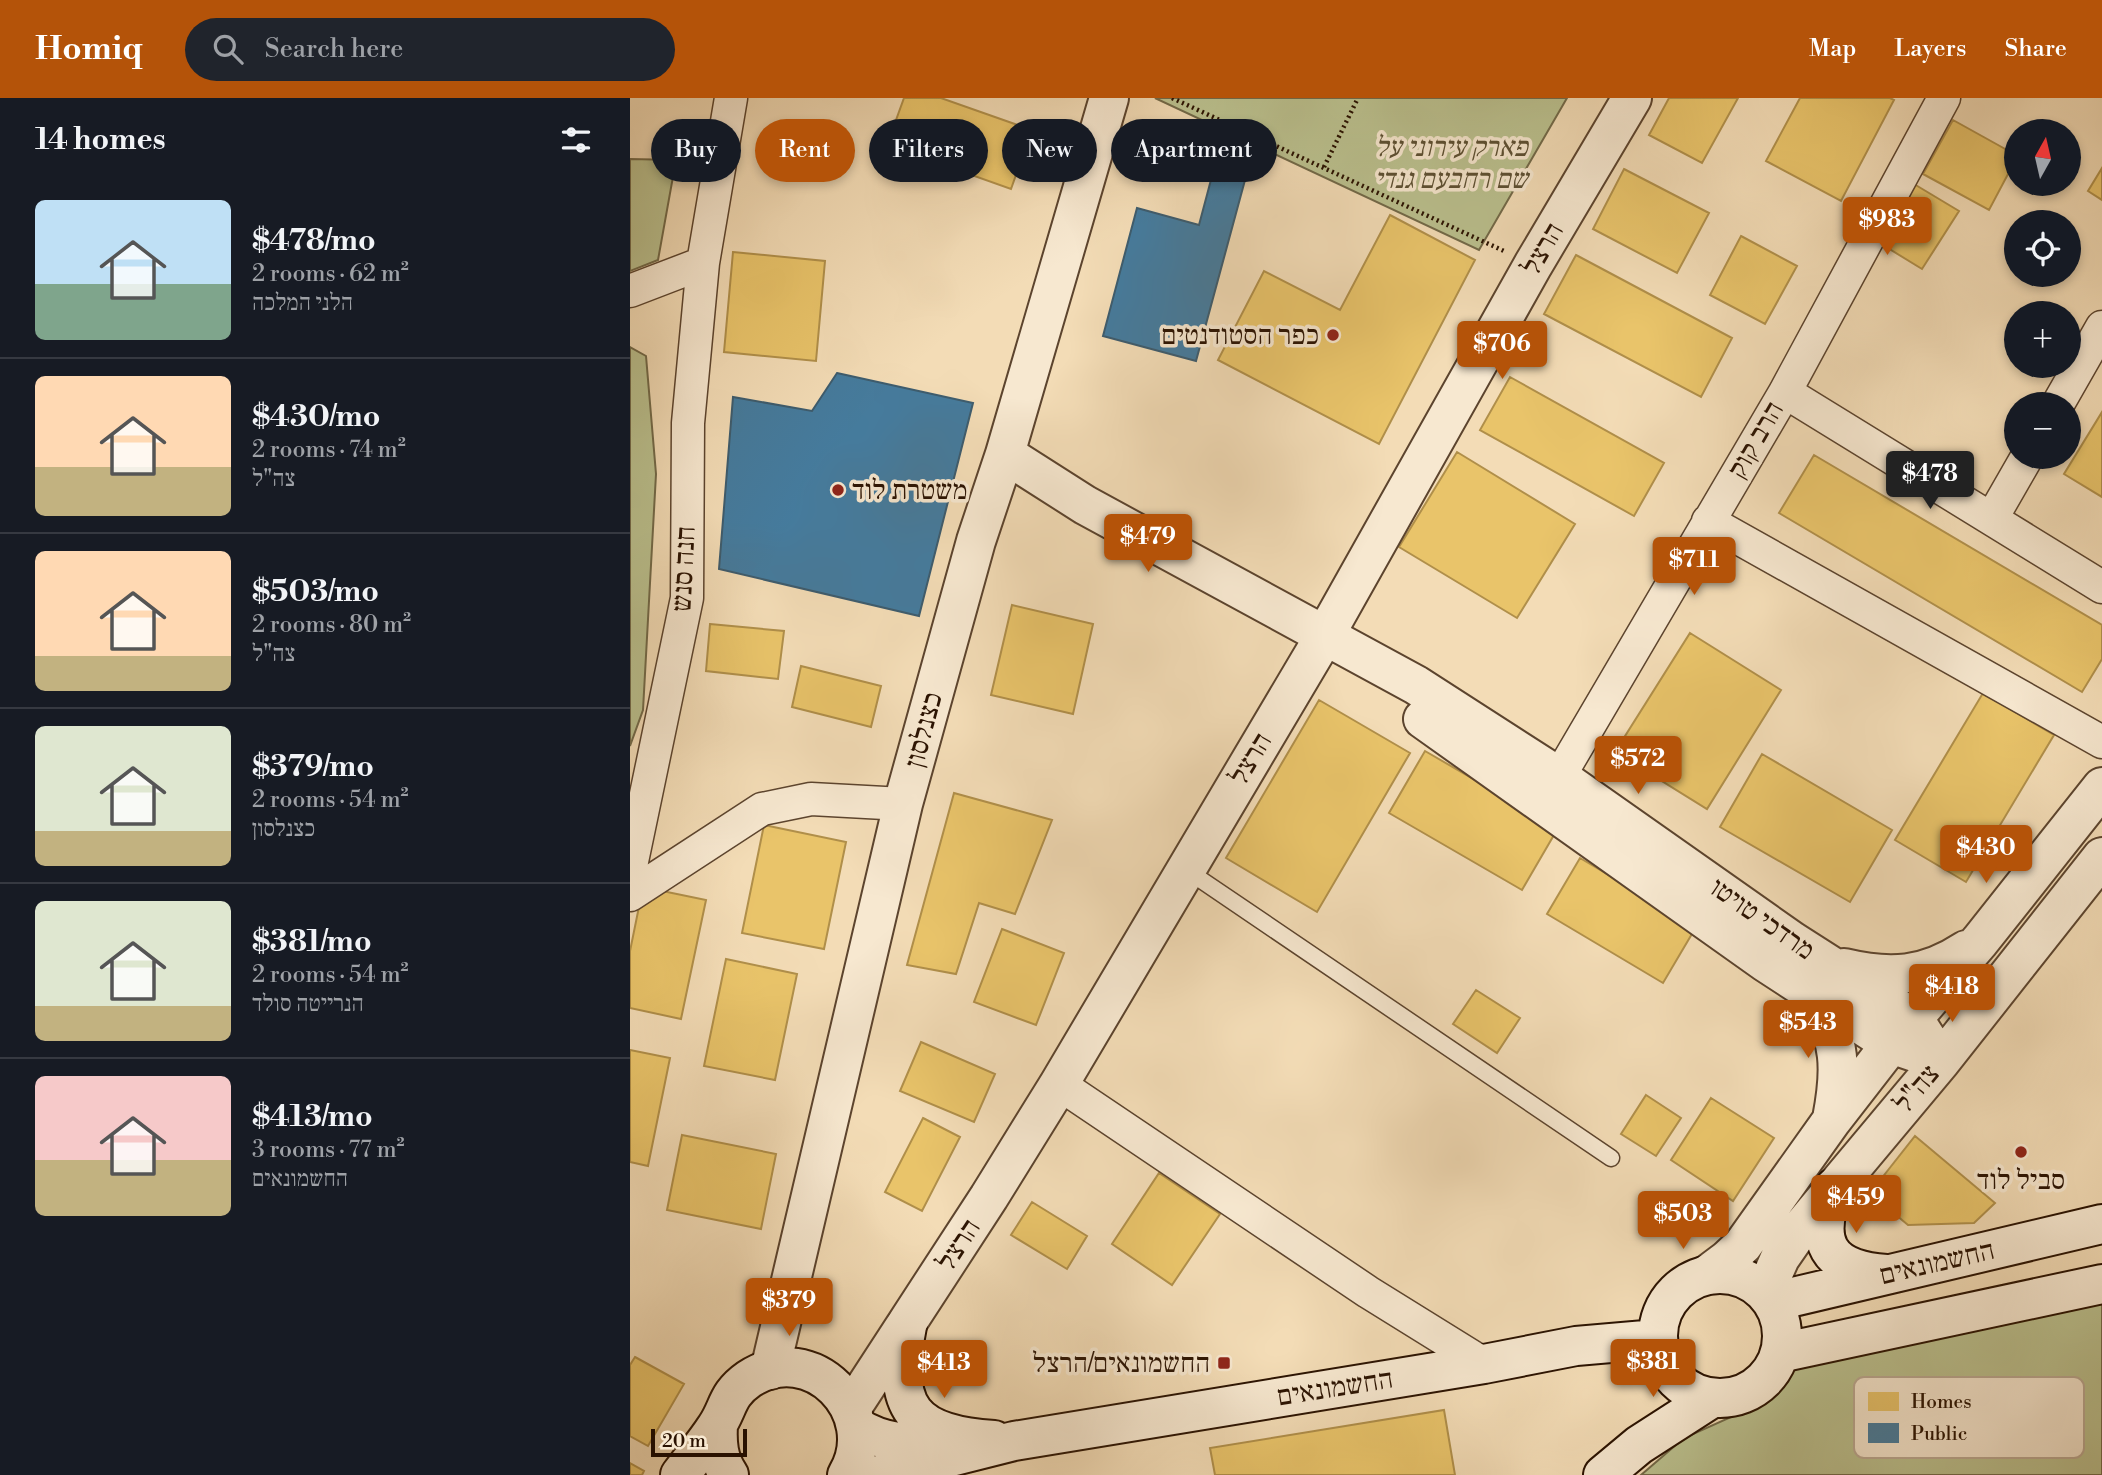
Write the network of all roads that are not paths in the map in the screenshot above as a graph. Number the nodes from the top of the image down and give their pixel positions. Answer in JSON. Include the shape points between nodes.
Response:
{"nodes":[{"id":1,"x":731,"y":98,"type":"edge"},
{"id":2,"x":1109,"y":98,"type":"edge"},
{"id":3,"x":1632,"y":98,"type":"edge"},
{"id":4,"x":1944,"y":98,"type":"edge"},
{"id":5,"x":702,"y":263,"type":"junction"},
{"id":6,"x":630,"y":291,"type":"edge"},
{"id":7,"x":2102,"y":327,"type":"edge"},
{"id":8,"x":1784,"y":392,"type":"junction"},
{"id":9,"x":2065,"y":392,"type":"edge"},
{"id":10,"x":1005,"y":454,"type":"junction"},
{"id":11,"x":2020,"y":469,"type":"edge"},
{"id":12,"x":1992,"y":518,"type":"junction"},
{"id":13,"x":1708,"y":522,"type":"junction"},
{"id":14,"x":2102,"y":587,"type":"edge"},
{"id":15,"x":1324,"y":637,"type":"junction"},
{"id":16,"x":2102,"y":742,"type":"edge"},
{"id":17,"x":1559,"y":777,"type":"junction"},
{"id":18,"x":2102,"y":787,"type":"edge"},
{"id":19,"x":903,"y":804,"type":"junction"},
{"id":20,"x":2102,"y":858,"type":"edge"},
{"id":21,"x":1185,"y":869,"type":"junction"},
{"id":22,"x":630,"y":871,"type":"edge"},
{"id":23,"x":630,"y":895,"type":"edge"},
{"id":24,"x":1980,"y":942,"type":"junction"},
{"id":25,"x":1822,"y":980,"type":"junction"},
{"id":26,"x":1902,"y":1032,"type":"junction"},
{"id":27,"x":1941,"y":1061,"type":"junction"},
{"id":28,"x":1059,"y":1084,"type":"junction"},
{"id":29,"x":1832,"y":1120,"type":"junction"},
{"id":30,"x":1611,"y":1158,"type":"dead end"},
{"id":31,"x":1835,"y":1188,"type":"junction"},
{"id":32,"x":2102,"y":1224,"type":"edge"},
{"id":33,"x":1707,"y":1275,"type":"junction"},
{"id":34,"x":1888,"y":1275,"type":"junction"},
{"id":35,"x":2102,"y":1284,"type":"edge"},
{"id":36,"x":1768,"y":1297,"type":"junction"},
{"id":37,"x":907,"y":1326,"type":"junction"},
{"id":38,"x":1657,"y":1339,"type":"junction"},
{"id":39,"x":1780,"y":1353,"type":"junction"},
{"id":40,"x":1484,"y":1364,"type":"junction"},
{"id":41,"x":770,"y":1370,"type":"junction"},
{"id":42,"x":1712,"y":1398,"type":"junction"},
{"id":43,"x":854,"y":1418,"type":"junction"},
{"id":44,"x":718,"y":1425,"type":"junction"},
{"id":45,"x":1014,"y":1441,"type":"junction"},
{"id":46,"x":680,"y":1475,"type":"edge"},
{"id":47,"x":729,"y":1475,"type":"edge"},
{"id":48,"x":846,"y":1475,"type":"edge"},
{"id":49,"x":879,"y":1475,"type":"edge"},
{"id":50,"x":1603,"y":1475,"type":"edge"}],
"edges":[{"from":1,"to":5,"type":"street","name":"חנה סנש"},
{"from":2,"to":10,"type":"street","name":"כצנלסון"},
{"from":3,"to":15,"type":"street","name":"הרצל"},
{"from":4,"to":8,"type":"street","name":"הרב קוק"},
{"from":5,"to":6,"type":"street"},
{"from":5,"to":22,"type":"street","name":"חנה סנש","via":[[688,423],[687,598]]},
{"from":7,"to":9,"type":"street"},
{"from":8,"to":12,"type":"street"},
{"from":8,"to":13,"type":"street","name":"הרב קוק"},
{"from":10,"to":15,"type":"street","via":[[1085,505]]},
{"from":10,"to":19,"type":"street","name":"כצנלסון","via":[[976,541]]},
{"from":11,"to":12,"type":"street"},
{"from":12,"to":14,"type":"street"},
{"from":13,"to":16,"type":"street"},
{"from":13,"to":17,"type":"street","name":"הרב קוק"},
{"from":15,"to":17,"type":"street","name":"מרדכי טויטו","via":[[1416,685]]},
{"from":15,"to":21,"type":"street","name":"הרצל"},
{"from":15,"to":25,"type":"street","name":"מרדכי טויטו","via":[[1404,705],[1696,915]]},
{"from":17,"to":25,"type":"street","name":"מרדכי טויטו"},
{"from":18,"to":24,"type":"street","name":"צה\"ל"},
{"from":19,"to":23,"type":"street","via":[[811,799],[762,809]]},
{"from":19,"to":41,"type":"street","name":"כצנלסון"},
{"from":20,"to":27,"type":"street","name":"צה\"ל"},
{"from":21,"to":28,"type":"street","name":"הרצל"},
{"from":21,"to":30,"type":"lane"},
{"from":24,"to":25,"type":"street","via":[[1921,972]]},
{"from":24,"to":26,"type":"street","name":"צה\"ל"},
{"from":25,"to":26,"type":"street","name":"מרדכי טויטו"},
{"from":25,"to":29,"type":"street","via":[[1839,1071]]},
{"from":26,"to":27,"type":"street","name":"מרדכי טויטו"},
{"from":26,"to":29,"type":"street","name":"צה\"ל"},
{"from":27,"to":31,"type":"street","name":"צה\"ל"},
{"from":28,"to":37,"type":"street","name":"הרצל"},
{"from":28,"to":40,"type":"street","via":[[1368,1292]]},
{"from":29,"to":33,"type":"street","name":"צה\"ל","via":[[1743,1245]]},
{"from":31,"to":34,"type":"street","via":[[1824,1218],[1832,1254],[1855,1269]]},
{"from":31,"to":36,"type":"street","name":"צה\"ל","via":[[1780,1258]]},
{"from":32,"to":34,"type":"street","name":"החשמונאים"},
{"from":33,"to":36,"type":"street","via":[[1740,1277]]},
{"from":33,"to":38,"type":"street","via":[[1690,1280],[1670,1298],[1658,1322]]},
{"from":34,"to":36,"type":"street","name":"החשמונאים"},
{"from":35,"to":39,"type":"street","name":"החשמונאים"},
{"from":36,"to":39,"type":"street","via":[[1780,1318]]},
{"from":37,"to":43,"type":"street","name":"הרצל"},
{"from":37,"to":45,"type":"street","via":[[902,1378],[908,1404],[917,1416],[932,1429],[948,1434]]},
{"from":38,"to":40,"type":"street","name":"החשמונאים","via":[[1576,1346]]},
{"from":38,"to":42,"type":"street","via":[[1660,1356],[1680,1385]]},
{"from":39,"to":42,"type":"street","via":[[1767,1376],[1747,1392]]},
{"from":40,"to":45,"type":"street","name":"החשמונאים"},
{"from":41,"to":43,"type":"street","via":[[808,1371],[826,1379],[841,1392]]},
{"from":41,"to":44,"type":"street","via":[[736,1390]]},
{"from":42,"to":50,"type":"street","via":[[1639,1445]]},
{"from":43,"to":45,"type":"street","name":"החשמונאים","via":[[873,1437],[900,1444]]},
{"from":43,"to":48,"type":"street","via":[[857,1446]]},
{"from":44,"to":46,"type":"street"},
{"from":44,"to":47,"type":"street","via":[[717,1446]]},
{"from":45,"to":49,"type":"street","name":"החשמונאים"}]}
